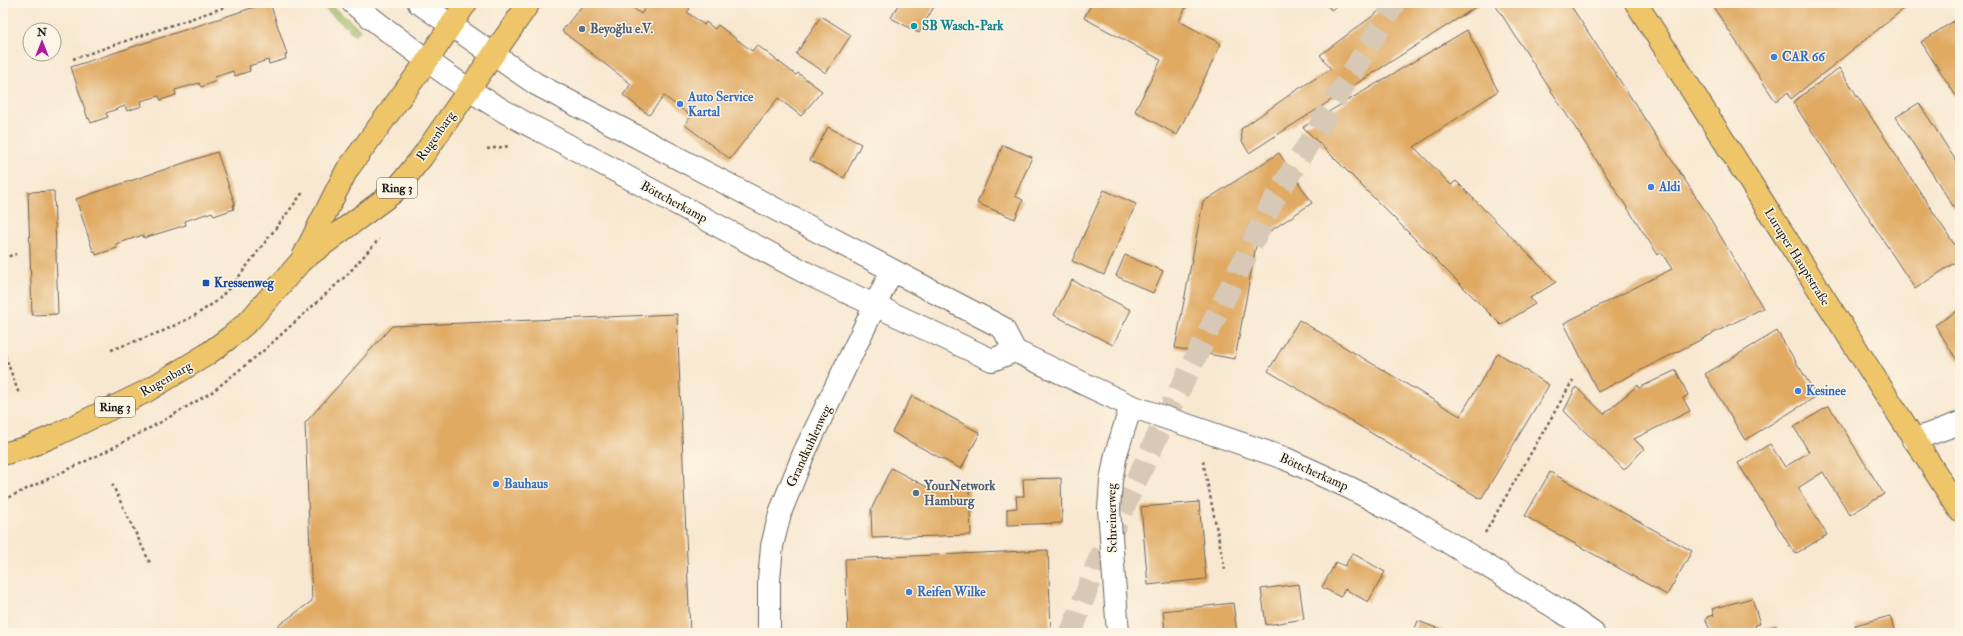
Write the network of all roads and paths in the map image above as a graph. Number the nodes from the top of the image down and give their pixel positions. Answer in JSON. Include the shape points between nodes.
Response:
{"nodes":[{"id":1,"x":237,"y":3,"type":"edge"},
{"id":2,"x":353,"y":3,"type":"edge"},
{"id":3,"x":419,"y":3,"type":"edge"},
{"id":4,"x":466,"y":3,"type":"edge"},
{"id":5,"x":529,"y":3,"type":"edge"},
{"id":6,"x":1636,"y":3,"type":"edge"},
{"id":7,"x":451,"y":24,"type":"junction"},
{"id":8,"x":493,"y":55,"type":"junction"},
{"id":9,"x":73,"y":59,"type":"dead end"},
{"id":10,"x":427,"y":61,"type":"junction"},
{"id":11,"x":469,"y":90,"type":"junction"},
{"id":12,"x":308,"y":185,"type":"dead end"},
{"id":13,"x":16,"y":254,"type":"dead end"},
{"id":14,"x":3,"y":258,"type":"edge"},
{"id":15,"x":301,"y":261,"type":"junction"},
{"id":16,"x":892,"y":270,"type":"junction"},
{"id":17,"x":876,"y":306,"type":"junction"},
{"id":18,"x":3,"y":350,"type":"edge"},
{"id":19,"x":111,"y":350,"type":"dead end"},
{"id":20,"x":1015,"y":351,"type":"junction"},
{"id":21,"x":1573,"y":380,"type":"dead end"},
{"id":22,"x":20,"y":394,"type":"dead end"},
{"id":23,"x":1131,"y":406,"type":"junction"},
{"id":24,"x":1960,"y":423,"type":"edge"},
{"id":25,"x":1913,"y":440,"type":"junction"},
{"id":26,"x":3,"y":454,"type":"edge"},
{"id":27,"x":1203,"y":461,"type":"dead end"},
{"id":28,"x":112,"y":484,"type":"dead end"},
{"id":29,"x":1960,"y":511,"type":"edge"},
{"id":30,"x":1482,"y":538,"type":"dead end"},
{"id":31,"x":152,"y":565,"type":"dead end"},
{"id":32,"x":1225,"y":570,"type":"dead end"},
{"id":33,"x":1960,"y":628,"type":"edge"},
{"id":34,"x":769,"y":633,"type":"edge"},
{"id":35,"x":1118,"y":633,"type":"edge"},
{"id":36,"x":1593,"y":633,"type":"edge"},
{"id":37,"x":1950,"y":633,"type":"edge"}],
"edges":[{"from":1,"to":9,"type":"path"},
{"from":2,"to":10,"type":"street","name":"Böttcherkamp"},
{"from":3,"to":7,"type":"street"},
{"from":4,"to":7,"type":"main road","name":"Rugenbarg","number":"Ring 3"},
{"from":5,"to":8,"type":"main road","name":"Rugenbarg","number":"Ring 3"},
{"from":6,"to":25,"type":"main road","name":"Luruper Hauptstraße"},
{"from":7,"to":8,"type":"street"},
{"from":7,"to":10,"type":"main road","name":"Rugenbarg","number":"Ring 3"},
{"from":8,"to":11,"type":"main road","name":"Rugenbarg","number":"Ring 3"},
{"from":8,"to":16,"type":"street","via":[[536,84]]},
{"from":10,"to":11,"type":"street","name":"Böttcherkamp"},
{"from":10,"to":15,"type":"main road","name":"Rugenbarg","number":"Ring 3","via":[[347,170]]},
{"from":11,"to":15,"type":"main road","name":"Rugenbarg","number":"Ring 3","via":[[394,192]]},
{"from":11,"to":17,"type":"street","name":"Böttcherkamp","via":[[512,117],[810,276]]},
{"from":12,"to":19,"type":"path","via":[[234,283],[216,301],[194,316],[163,331]]},
{"from":13,"to":14,"type":"path"},
{"from":15,"to":26,"type":"main road","name":"Rugenbarg","number":"Ring 3","via":[[250,320],[206,356],[145,392],[86,422],[28,447]]},
{"from":16,"to":17,"type":"street","name":"Grandkuhlenweg"},
{"from":16,"to":20,"type":"street","via":[[1003,328]]},
{"from":17,"to":20,"type":"street","name":"Böttcherkamp","via":[[992,360]]},
{"from":17,"to":34,"type":"street","name":"Grandkuhlenweg","via":[[804,453],[780,514],[772,546]]},
{"from":18,"to":22,"type":"path"},
{"from":20,"to":23,"type":"street","name":"Böttcherkamp"},
{"from":21,"to":30,"type":"path"},
{"from":23,"to":35,"type":"street","name":"Schreinerweg","via":[[1116,454],[1109,509]]},
{"from":23,"to":36,"type":"street","name":"Böttcherkamp","via":[[1284,458],[1350,488],[1428,530]]},
{"from":24,"to":25,"type":"street"},
{"from":25,"to":29,"type":"main road","name":"Luruper Hauptstraße"},
{"from":27,"to":32,"type":"path"},
{"from":28,"to":31,"type":"path"},
{"from":33,"to":37,"type":"path"}]}
